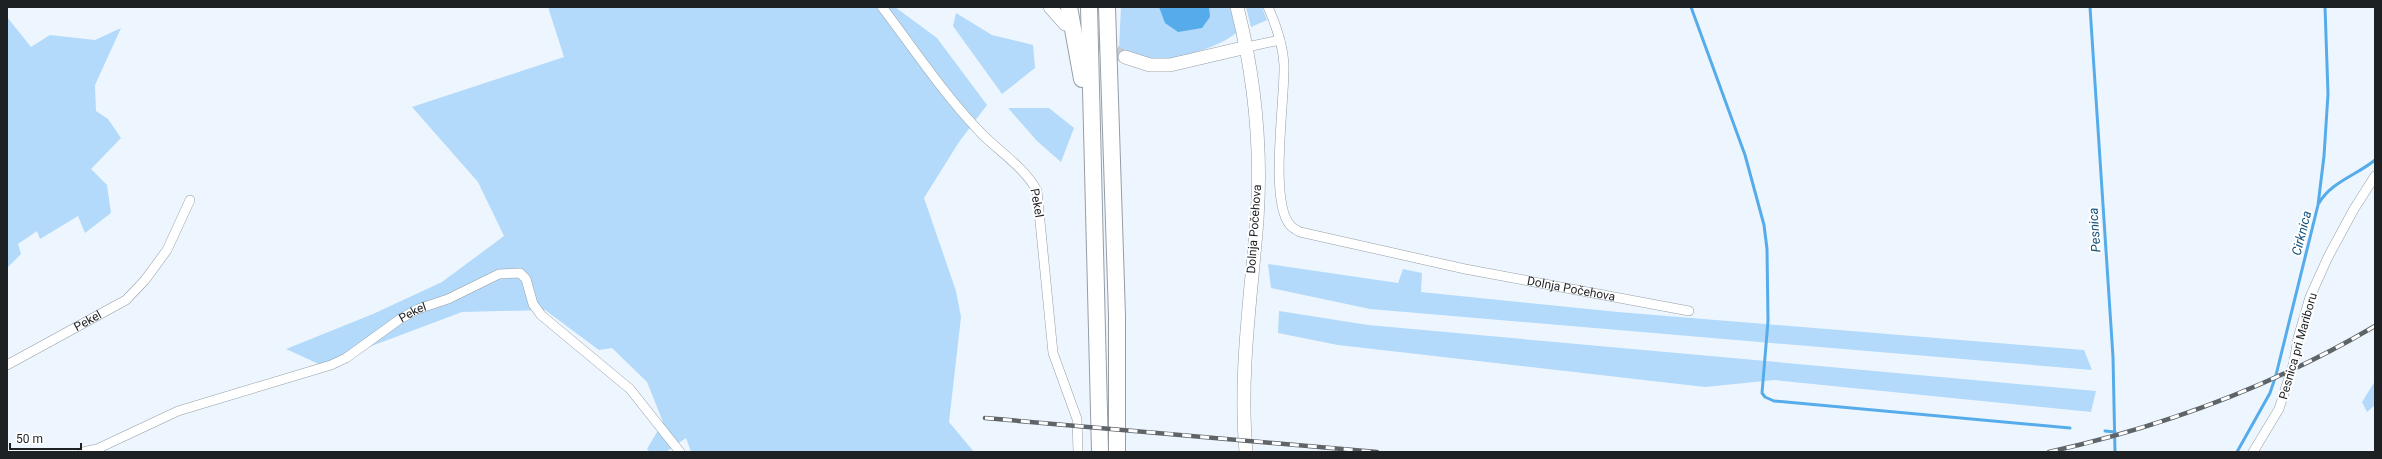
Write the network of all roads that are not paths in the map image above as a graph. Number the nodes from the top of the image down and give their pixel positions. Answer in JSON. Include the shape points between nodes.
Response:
{"nodes":[{"id":1,"x":882,"y":7,"type":"edge"},
{"id":2,"x":1050,"y":7,"type":"edge"},
{"id":3,"x":1069,"y":7,"type":"edge"},
{"id":4,"x":1089,"y":7,"type":"edge"},
{"id":5,"x":1107,"y":7,"type":"edge"},
{"id":6,"x":1114,"y":7,"type":"edge"},
{"id":7,"x":1237,"y":7,"type":"edge"},
{"id":8,"x":1268,"y":7,"type":"edge"},
{"id":9,"x":1065,"y":24,"type":"dead end"},
{"id":10,"x":1280,"y":40,"type":"junction"},
{"id":11,"x":1246,"y":48,"type":"junction"},
{"id":12,"x":1125,"y":57,"type":"tunnel mouth"},
{"id":13,"x":1109,"y":59,"type":"junction"},
{"id":14,"x":1092,"y":137,"type":"junction"},
{"id":15,"x":2375,"y":176,"type":"edge"},
{"id":16,"x":190,"y":200,"type":"dead end"},
{"id":17,"x":1689,"y":310,"type":"dead end"},
{"id":18,"x":7,"y":365,"type":"edge"},
{"id":19,"x":85,"y":452,"type":"edge"},
{"id":20,"x":680,"y":452,"type":"edge"},
{"id":21,"x":1078,"y":452,"type":"edge"},
{"id":22,"x":1100,"y":452,"type":"edge"},
{"id":23,"x":1117,"y":452,"type":"edge"},
{"id":24,"x":1246,"y":452,"type":"edge"},
{"id":25,"x":2253,"y":452,"type":"edge"}],
"edges":[{"from":1,"to":21,"type":"street","name":"Pekel","via":[[954,102],[982,134],[1030,178],[1037,191],[1053,353],[1077,419]]},
{"from":2,"to":9,"type":"main road"},
{"from":3,"to":14,"type":"highway","via":[[1081,69],[1083,115]]},
{"from":4,"to":14,"type":"highway"},
{"from":5,"to":13,"type":"highway"},
{"from":6,"to":13,"type":"highway","via":[[1114,45]]},
{"from":7,"to":11,"type":"main road","name":"Dolnja Počehova"},
{"from":8,"to":10,"type":"street"},
{"from":10,"to":11,"type":"street"},
{"from":10,"to":17,"type":"street","name":"Dolnja Počehova","via":[[1284,65],[1279,189],[1281,205],[1289,225],[1300,232],[1465,269]]},
{"from":11,"to":12,"type":"main road","via":[[1170,65],[1150,65]]},
{"from":11,"to":24,"type":"main road","name":"Dolnja Počehova","via":[[1255,94],[1258,196],[1244,374]]},
{"from":13,"to":23,"type":"highway","via":[[1117,316]]},
{"from":14,"to":22,"type":"highway"},
{"from":15,"to":25,"type":"street","name":"Pesnica pri Mariboru","via":[[2354,209],[2313,291],[2279,409]]},
{"from":16,"to":18,"type":"street","name":"Pekel","via":[[167,250],[145,280],[126,300]]},
{"from":19,"to":20,"type":"street","name":"Pekel","via":[[97,449],[178,411],[331,365],[346,358],[418,309],[448,299],[489,278],[511,272],[520,273],[526,279],[533,304],[541,315],[630,389]]}]}
